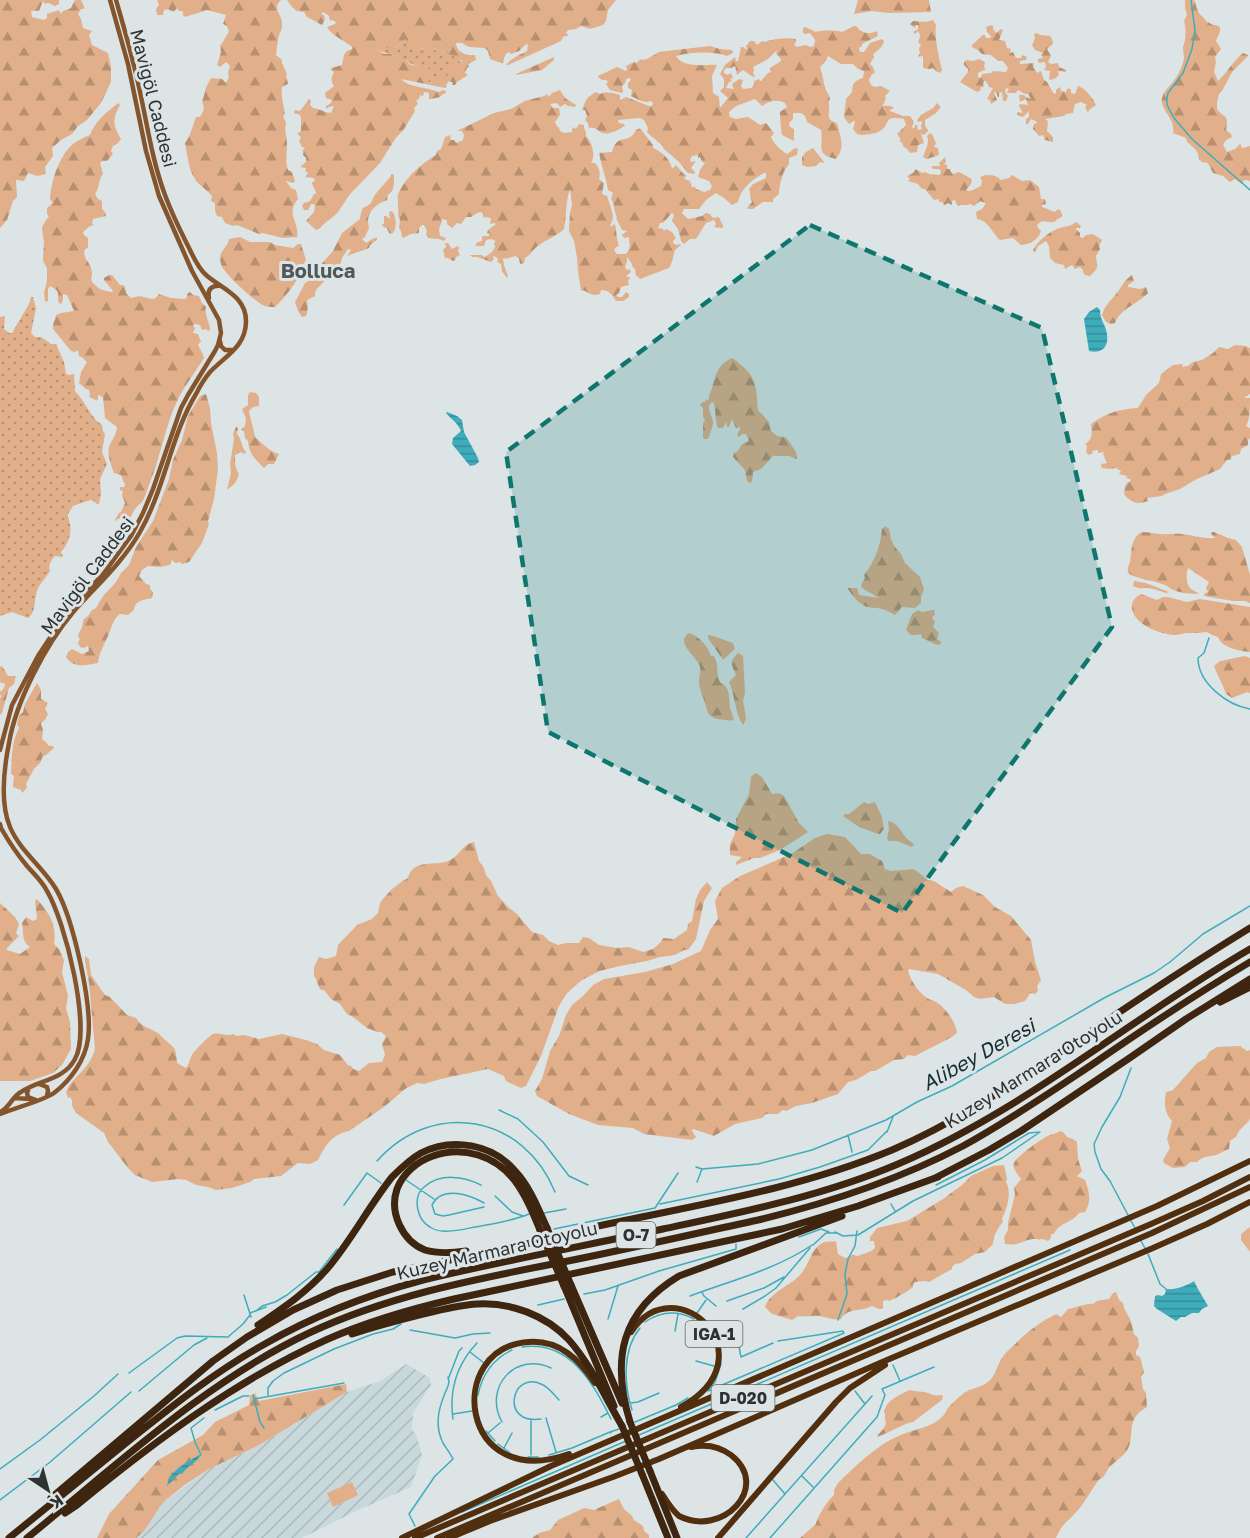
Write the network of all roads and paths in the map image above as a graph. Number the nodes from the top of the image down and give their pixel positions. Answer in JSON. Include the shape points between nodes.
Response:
{"nodes":[{"id":1,"x":110,"y":0,"type":"edge"},
{"id":2,"x":116,"y":0,"type":"edge"},
{"id":3,"x":226,"y":288,"type":"junction"},
{"id":4,"x":209,"y":301,"type":"junction"},
{"id":5,"x":220,"y":339,"type":"junction"},
{"id":6,"x":235,"y":350,"type":"junction"},
{"id":7,"x":0,"y":750,"type":"edge"},
{"id":8,"x":0,"y":824,"type":"edge"},
{"id":9,"x":1250,"y":928,"type":"edge"},
{"id":10,"x":1250,"y":933,"type":"edge"},
{"id":11,"x":1250,"y":949,"type":"edge"},
{"id":12,"x":1250,"y":962,"type":"edge"},
{"id":13,"x":1250,"y":979,"type":"edge"},
{"id":14,"x":1167,"y":981,"type":"junction"},
{"id":15,"x":1250,"y":987,"type":"edge"},
{"id":16,"x":1131,"y":1057,"type":"junction"},
{"id":17,"x":39,"y":1084,"type":"junction"},
{"id":18,"x":29,"y":1088,"type":"junction"},
{"id":19,"x":14,"y":1098,"type":"junction"},
{"id":20,"x":46,"y":1098,"type":"junction"},
{"id":21,"x":34,"y":1100,"type":"junction"},
{"id":22,"x":0,"y":1113,"type":"edge"},
{"id":23,"x":1250,"y":1161,"type":"edge"},
{"id":24,"x":938,"y":1177,"type":"junction"},
{"id":25,"x":1250,"y":1177,"type":"edge"},
{"id":26,"x":1250,"y":1187,"type":"edge"},
{"id":27,"x":1250,"y":1203,"type":"edge"},
{"id":28,"x":589,"y":1228,"type":"junction"},
{"id":29,"x":544,"y":1229,"type":"junction"},
{"id":30,"x":568,"y":1286,"type":"junction"},
{"id":31,"x":926,"y":1345,"type":"junction"},
{"id":32,"x":621,"y":1365,"type":"junction"},
{"id":33,"x":192,"y":1378,"type":"junction"},
{"id":34,"x":243,"y":1384,"type":"junction"},
{"id":35,"x":607,"y":1401,"type":"junction"},
{"id":36,"x":630,"y":1422,"type":"junction"},
{"id":37,"x":622,"y":1426,"type":"junction"},
{"id":38,"x":641,"y":1428,"type":"junction"},
{"id":39,"x":604,"y":1443,"type":"junction"},
{"id":40,"x":659,"y":1458,"type":"junction"},
{"id":41,"x":657,"y":1486,"type":"junction"},
{"id":42,"x":51,"y":1518,"type":"junction"},
{"id":43,"x":29,"y":1522,"type":"junction"},
{"id":44,"x":9,"y":1538,"type":"edge"},
{"id":45,"x":27,"y":1538,"type":"edge"},
{"id":46,"x":402,"y":1538,"type":"edge"},
{"id":47,"x":415,"y":1538,"type":"edge"},
{"id":48,"x":437,"y":1538,"type":"edge"},
{"id":49,"x":449,"y":1538,"type":"edge"},
{"id":50,"x":668,"y":1538,"type":"edge"},
{"id":51,"x":677,"y":1538,"type":"edge"},
{"id":52,"x":718,"y":1538,"type":"edge"}],
"edges":[{"from":1,"to":4,"type":"main road","name":"Mavigöl Caddesi","via":[[159,196]]},
{"from":2,"to":3,"type":"main road","name":"Mavigöl Caddesi","via":[[172,214],[197,265]]},
{"from":3,"to":4,"type":"main road","via":[[211,288]]},
{"from":3,"to":6,"type":"main road","name":"Mavigöl Caddesi","via":[[239,300],[245,313],[243,336]]},
{"from":4,"to":5,"type":"main road","name":"Mavigöl Caddesi","via":[[219,320]]},
{"from":5,"to":6,"type":"main road","via":[[223,349]]},
{"from":5,"to":7,"type":"main road","name":"Mavigöl Caddesi","via":[[181,408],[131,536],[42,649],[12,705]]},
{"from":6,"to":20,"type":"main road","name":"Mavigöl Caddesi","via":[[211,371],[193,399],[139,533],[59,632],[24,693],[15,718],[5,768],[6,815],[15,836],[54,886],[64,906],[82,974],[89,1028],[79,1065]]},
{"from":8,"to":17,"type":"main road","name":"Mavigöl Caddesi","via":[[15,851],[51,897],[77,994],[81,1031],[75,1060],[68,1069]]},
{"from":9,"to":14,"type":"highway"},
{"from":10,"to":14,"type":"highway"},
{"from":11,"to":43,"type":"highway","name":"Kuzey Marmara Otoyolu","number":"O-7","via":[[993,1116],[883,1170],[822,1192],[760,1208],[423,1280],[369,1296],[303,1323],[213,1376]]},
{"from":12,"to":42,"type":"highway","name":"Kuzey Marmara Otoyolu","number":"O-7","via":[[987,1133],[876,1185],[758,1220],[425,1291],[308,1334],[218,1386]]},
{"from":13,"to":16,"type":"highway"},
{"from":14,"to":28,"type":"highway","via":[[990,1099],[891,1150],[794,1183]]},
{"from":15,"to":16,"type":"highway"},
{"from":16,"to":24,"type":"highway","via":[[1011,1137]]},
{"from":17,"to":18,"type":"main road","name":"Mavigöl Caddesi"},
{"from":17,"to":20,"type":"main road","via":[[48,1089]]},
{"from":18,"to":19,"type":"main road","name":"Mavigöl Caddesi"},
{"from":18,"to":21,"type":"main road","via":[[27,1095]]},
{"from":19,"to":21,"type":"main road"},
{"from":19,"to":22,"type":"main road","name":"Mavigöl Caddesi"},
{"from":20,"to":21,"type":"main road","name":"Mavigöl Caddesi"},
{"from":21,"to":22,"type":"main road","name":"Mavigöl Caddesi"},
{"from":23,"to":38,"type":"highway","number":"IGA-1","via":[[1157,1206]]},
{"from":24,"to":32,"type":"highway","via":[[679,1276],[652,1296],[635,1317],[626,1337]]},
{"from":24,"to":34,"type":"highway","via":[[782,1229],[405,1311],[316,1345]]},
{"from":25,"to":47,"type":"highway","number":"D-020","via":[[1168,1217]]},
{"from":26,"to":48,"type":"highway","number":"D-020","via":[[1181,1221]]},
{"from":27,"to":31,"type":"highway"},
{"from":28,"to":29,"type":"highway","via":[[467,1251],[435,1252],[420,1248],[403,1232],[395,1198],[406,1174],[429,1157],[450,1152],[480,1155],[515,1180]]},
{"from":28,"to":33,"type":"highway","via":[[393,1272],[345,1288],[260,1329]]},
{"from":29,"to":30,"type":"highway","bridge":true},
{"from":29,"to":33,"type":"highway","via":[[536,1203],[522,1179],[498,1156],[463,1145],[430,1149],[401,1168],[314,1283],[205,1364]]},
{"from":30,"to":36,"type":"highway"},
{"from":30,"to":37,"type":"highway"},
{"from":31,"to":40,"type":"highway"},
{"from":31,"to":52,"type":"highway","via":[[877,1369],[850,1388]]},
{"from":32,"to":36,"type":"highway","number":"IGA-1"},
{"from":32,"to":38,"type":"highway","number":"IGA-1","via":[[631,1332],[641,1320],[659,1310],[692,1313],[706,1324],[716,1341],[718,1366],[705,1389]]},
{"from":33,"to":43,"type":"highway","via":[[61,1489]]},
{"from":34,"to":35,"type":"highway","via":[[367,1329],[465,1305],[493,1304],[523,1310],[556,1328],[576,1349]]},
{"from":34,"to":42,"type":"highway","via":[[160,1438],[77,1505]]},
{"from":35,"to":37,"type":"highway"},
{"from":35,"to":39,"type":"highway","via":[[574,1357],[543,1342],[513,1345],[492,1358],[481,1372],[474,1398],[482,1431],[494,1447],[511,1457],[544,1461]]},
{"from":36,"to":41,"type":"highway","bridge":true},
{"from":37,"to":50,"type":"highway","bridge":true},
{"from":38,"to":39,"type":"highway","number":"IGA-1"},
{"from":39,"to":46,"type":"highway","number":"IGA-1"},
{"from":40,"to":41,"type":"highway","via":[[693,1447],[719,1448],[740,1466],[746,1489],[732,1516],[708,1525],[680,1516]]},
{"from":40,"to":49,"type":"highway"},
{"from":41,"to":51,"type":"highway"},
{"from":42,"to":45,"type":"highway","name":"Kuzey Marmara Otoyolu","number":"O-7"},
{"from":43,"to":44,"type":"highway","name":"Kuzey Marmara Otoyolu","number":"O-7"}]}
